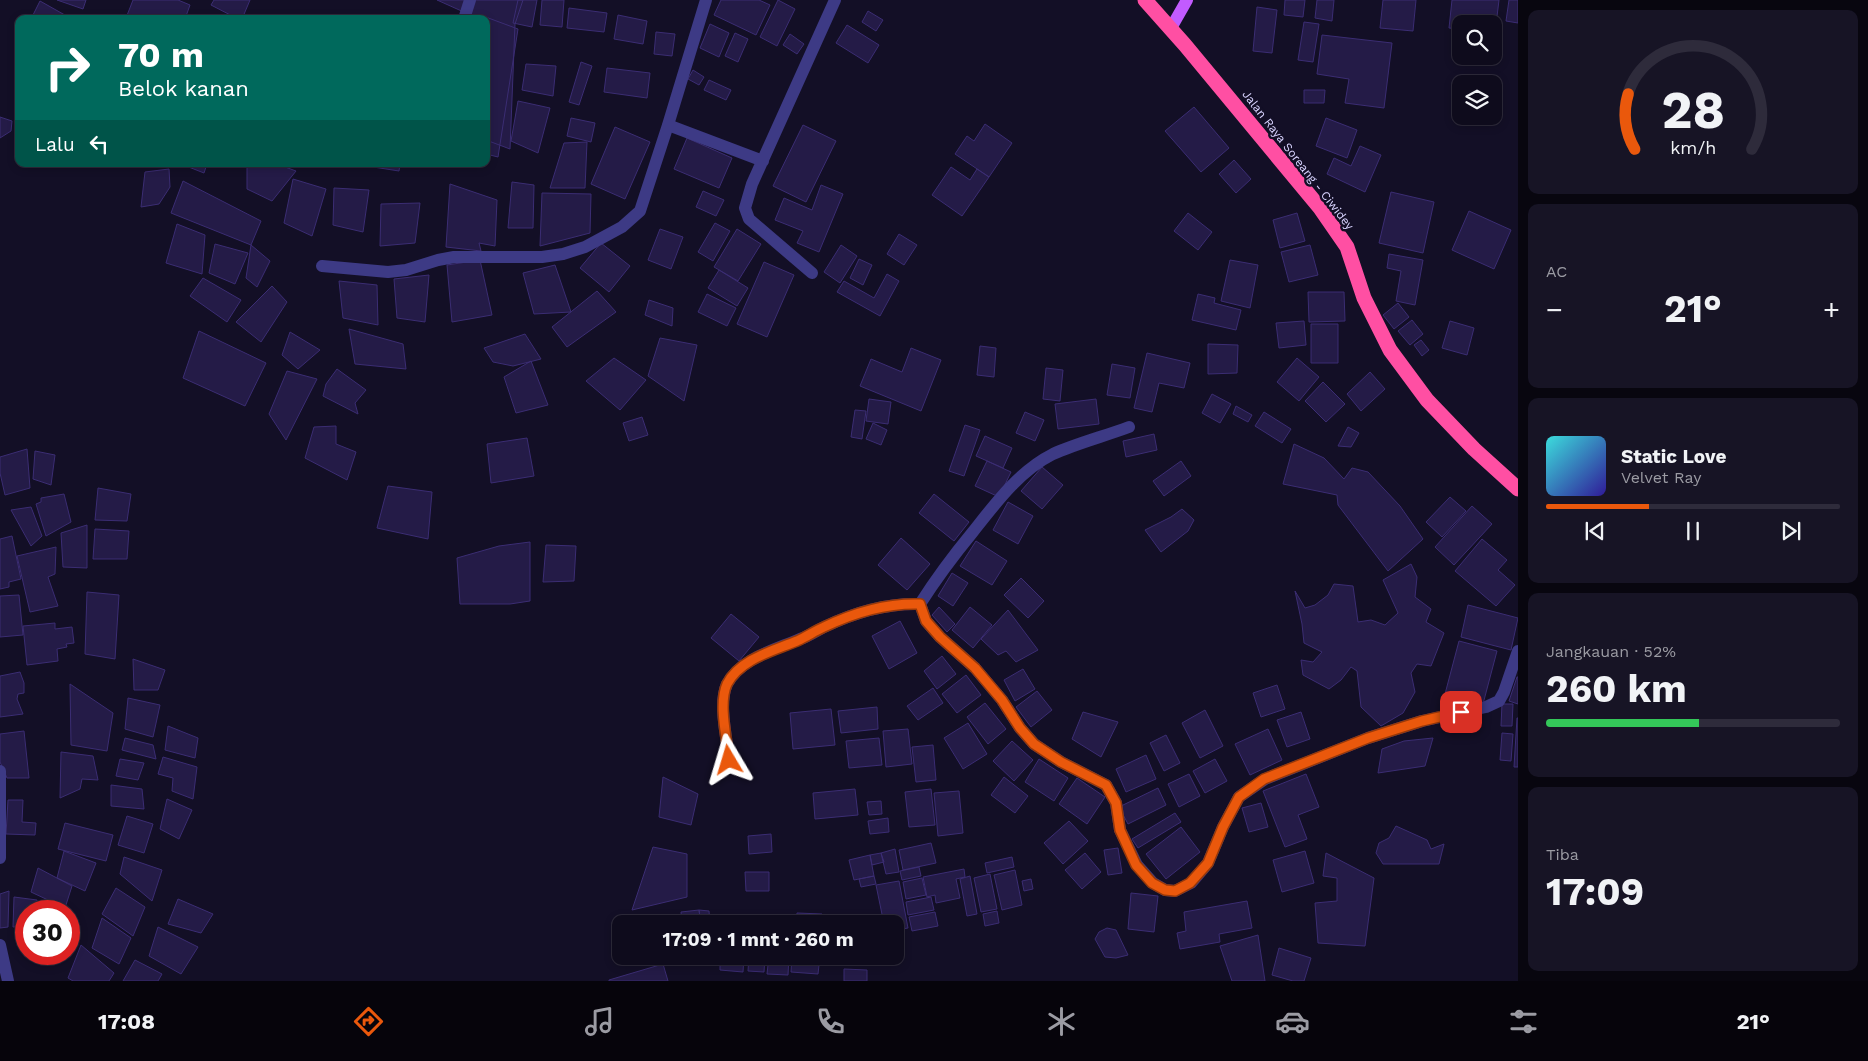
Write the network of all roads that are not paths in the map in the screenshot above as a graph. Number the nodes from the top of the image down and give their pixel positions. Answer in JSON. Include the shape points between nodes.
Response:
{"nodes":[{"id":1,"x":470,"y":0,"type":"edge"},
{"id":2,"x":706,"y":0,"type":"edge"},
{"id":3,"x":836,"y":0,"type":"edge"},
{"id":4,"x":1146,"y":0,"type":"edge"},
{"id":5,"x":1187,"y":0,"type":"edge"},
{"id":6,"x":465,"y":15,"type":"edge"},
{"id":7,"x":1171,"y":28,"type":"junction"},
{"id":8,"x":668,"y":125,"type":"junction"},
{"id":9,"x":763,"y":161,"type":"junction"},
{"id":10,"x":322,"y":266,"type":"dead end"},
{"id":11,"x":812,"y":273,"type":"dead end"},
{"id":12,"x":1129,"y":427,"type":"dead end"},
{"id":13,"x":1518,"y":489,"type":"edge"},
{"id":14,"x":920,"y":604,"type":"junction"},
{"id":15,"x":1518,"y":651,"type":"edge"},
{"id":16,"x":729,"y":760,"type":"dead end"},
{"id":17,"x":0,"y":771,"type":"edge"},
{"id":18,"x":0,"y":858,"type":"edge"},
{"id":19,"x":0,"y":945,"type":"edge"},
{"id":20,"x":8,"y":981,"type":"edge"}],
"edges":[{"from":1,"to":6,"type":"street"},
{"from":2,"to":8,"type":"street"},
{"from":3,"to":9,"type":"street"},
{"from":4,"to":7,"type":"highway","name":"Jalan Raya Soreang - Ciwidey"},
{"from":5,"to":7,"type":"main road"},
{"from":7,"to":13,"type":"highway","name":"Jalan Raya Soreang - Ciwidey","via":[[1289,169],[1347,247],[1364,298],[1390,350],[1427,400]]},
{"from":8,"to":9,"type":"street"},
{"from":8,"to":10,"type":"street","via":[[640,210],[622,227],[585,247],[542,257],[454,257],[397,271]]},
{"from":9,"to":11,"type":"street","via":[[745,208],[749,219]]},
{"from":12,"to":14,"type":"street","via":[[1054,454],[1031,468],[986,515]]},
{"from":14,"to":15,"type":"street","via":[[926,621],[975,668],[1034,744],[1106,785],[1116,803],[1120,830],[1136,865],[1152,883],[1175,891],[1190,883],[1208,863],[1239,797],[1264,779],[1377,735],[1500,701]]},
{"from":14,"to":16,"type":"street","via":[[870,611],[825,626],[757,657],[734,673],[722,701]]},
{"from":17,"to":18,"type":"street"},
{"from":19,"to":20,"type":"street"}]}
